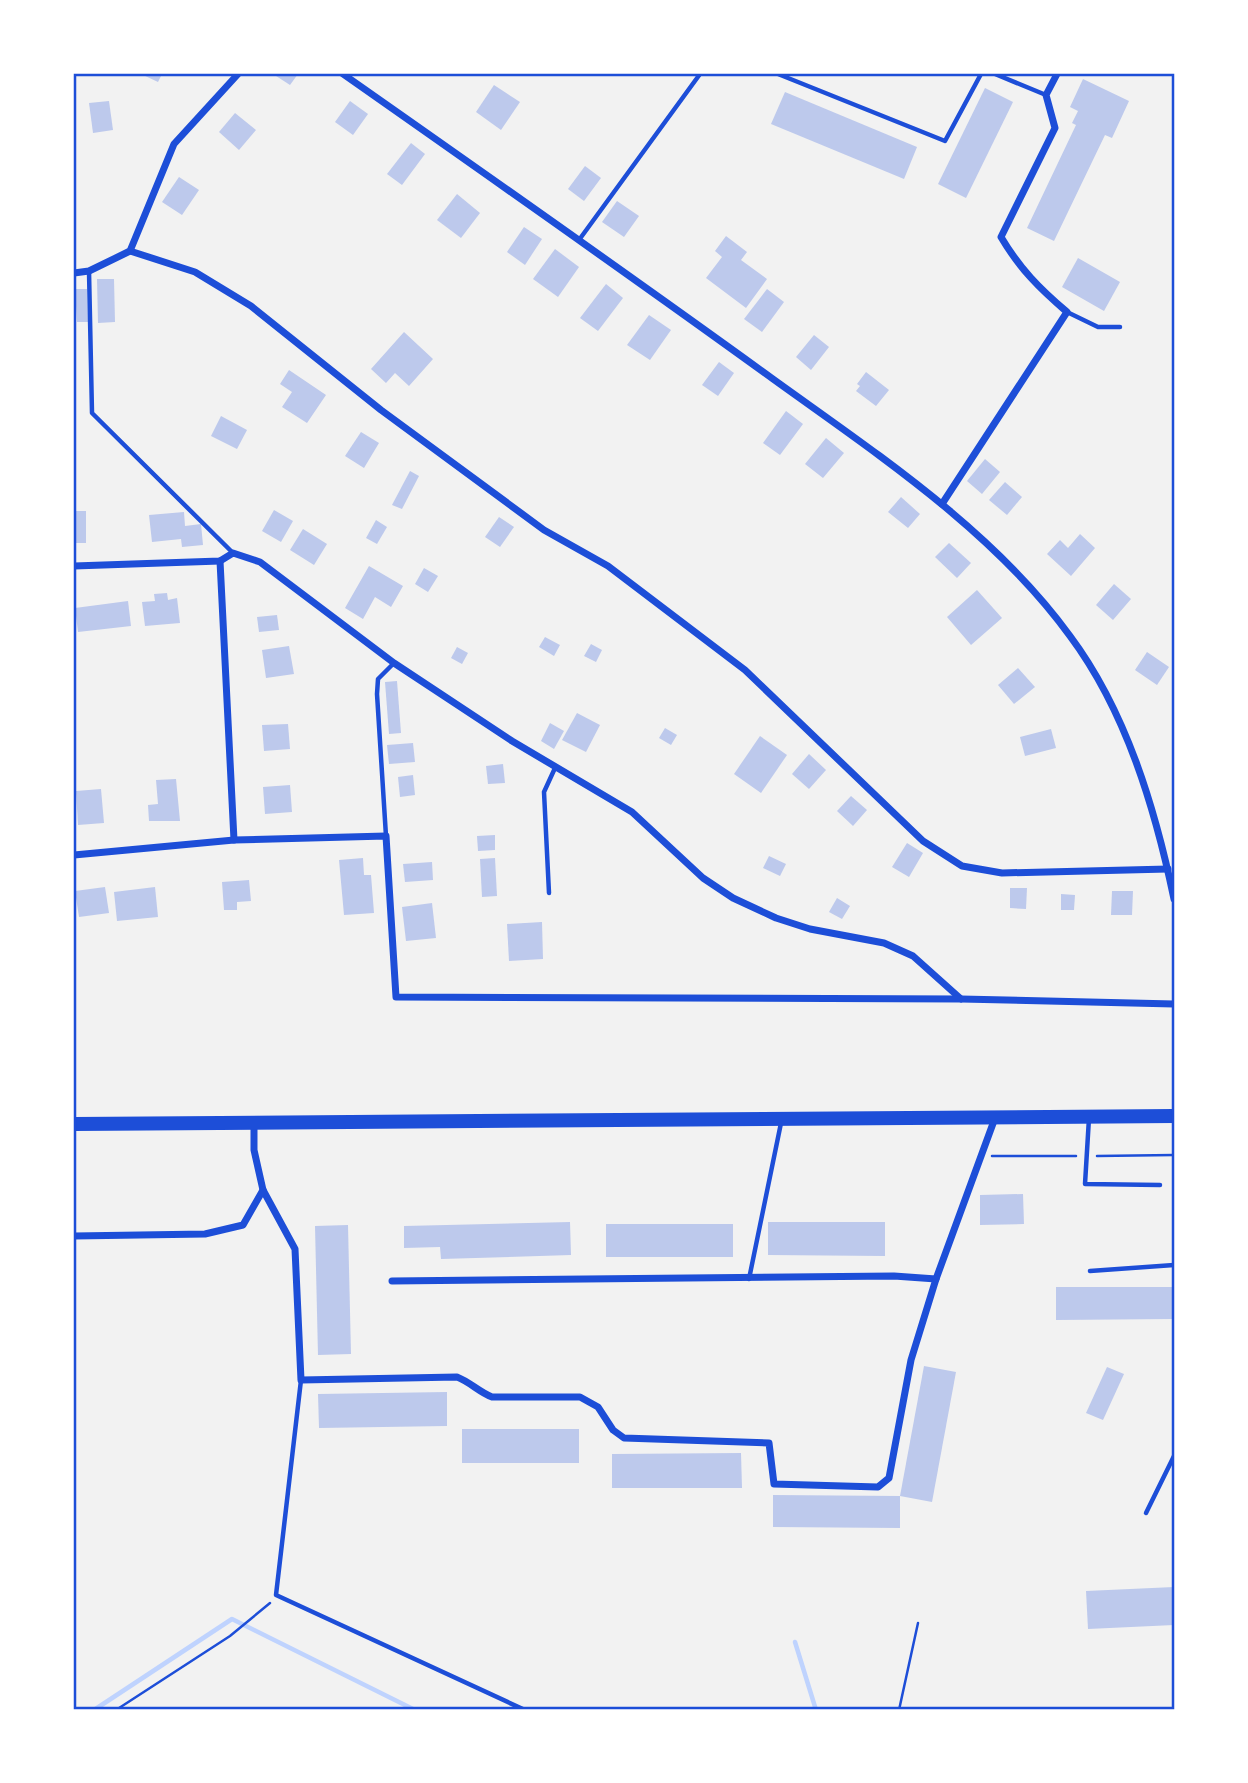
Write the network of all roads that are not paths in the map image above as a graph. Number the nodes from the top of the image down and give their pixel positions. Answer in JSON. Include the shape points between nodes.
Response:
{"nodes":[{"id":1,"x":238,"y":74,"type":"edge"},
{"id":2,"x":344,"y":74,"type":"edge"},
{"id":3,"x":700,"y":74,"type":"edge"},
{"id":4,"x":778,"y":74,"type":"edge"},
{"id":5,"x":981,"y":74,"type":"edge"},
{"id":6,"x":995,"y":74,"type":"edge"},
{"id":7,"x":1057,"y":74,"type":"edge"},
{"id":8,"x":1046,"y":95,"type":"junction"},
{"id":9,"x":579,"y":240,"type":"junction"},
{"id":10,"x":130,"y":251,"type":"junction"},
{"id":11,"x":89,"y":271,"type":"junction"},
{"id":12,"x":74,"y":273,"type":"edge"},
{"id":13,"x":1067,"y":312,"type":"junction"},
{"id":14,"x":1120,"y":327,"type":"dead end"},
{"id":15,"x":942,"y":504,"type":"junction"},
{"id":16,"x":233,"y":553,"type":"junction"},
{"id":17,"x":220,"y":561,"type":"junction"},
{"id":18,"x":74,"y":566,"type":"edge"},
{"id":19,"x":394,"y":663,"type":"junction"},
{"id":20,"x":556,"y":767,"type":"junction"},
{"id":21,"x":386,"y":836,"type":"junction"},
{"id":22,"x":234,"y":840,"type":"junction"},
{"id":23,"x":74,"y":855,"type":"edge"},
{"id":24,"x":1168,"y":869,"type":"junction"},
{"id":25,"x":549,"y":893,"type":"dead end"},
{"id":26,"x":1174,"y":899,"type":"edge"},
{"id":27,"x":961,"y":999,"type":"junction"},
{"id":28,"x":1174,"y":1004,"type":"edge"},
{"id":29,"x":1174,"y":1116,"type":"edge"},
{"id":30,"x":996,"y":1117,"type":"junction"},
{"id":31,"x":1089,"y":1117,"type":"junction"},
{"id":32,"x":782,"y":1119,"type":"junction"},
{"id":33,"x":254,"y":1122,"type":"junction"},
{"id":34,"x":74,"y":1124,"type":"edge"},
{"id":35,"x":1160,"y":1185,"type":"dead end"},
{"id":36,"x":263,"y":1190,"type":"junction"},
{"id":37,"x":74,"y":1237,"type":"edge"},
{"id":38,"x":1174,"y":1265,"type":"edge"},
{"id":39,"x":1090,"y":1271,"type":"dead end"},
{"id":40,"x":749,"y":1279,"type":"junction"},
{"id":41,"x":936,"y":1279,"type":"junction"},
{"id":42,"x":392,"y":1281,"type":"dead end"},
{"id":43,"x":301,"y":1380,"type":"junction"},
{"id":44,"x":1174,"y":1456,"type":"edge"},
{"id":45,"x":1146,"y":1513,"type":"dead end"},
{"id":46,"x":525,"y":1710,"type":"edge"}],
"edges":[{"from":1,"to":10,"type":"street","via":[[174,144]]},
{"from":2,"to":9,"type":"street"},
{"from":3,"to":9,"type":"lane"},
{"from":4,"to":5,"type":"lane","via":[[945,141]]},
{"from":6,"to":8,"type":"lane"},
{"from":7,"to":8,"type":"street"},
{"from":8,"to":13,"type":"street","via":[[1055,128],[1001,237],[1034,283]]},
{"from":9,"to":15,"type":"street"},
{"from":10,"to":11,"type":"street"},
{"from":10,"to":24,"type":"street","via":[[195,272],[251,306],[381,410],[544,530],[608,566],[745,670],[923,841],[962,866],[1002,873]]},
{"from":11,"to":12,"type":"street"},
{"from":11,"to":16,"type":"lane","via":[[92,413]]},
{"from":13,"to":14,"type":"lane","via":[[1098,327]]},
{"from":13,"to":15,"type":"street"},
{"from":15,"to":24,"type":"street","via":[[1014,571],[1085,658],[1130,747]]},
{"from":16,"to":17,"type":"street"},
{"from":16,"to":19,"type":"street","via":[[260,562]]},
{"from":17,"to":18,"type":"street"},
{"from":17,"to":22,"type":"street"},
{"from":19,"to":20,"type":"street"},
{"from":19,"to":21,"type":"lane","via":[[378,679],[377,694]]},
{"from":20,"to":25,"type":"lane","via":[[544,792]]},
{"from":20,"to":27,"type":"street","via":[[632,812],[703,878],[733,898],[810,929],[884,943],[913,956]]},
{"from":21,"to":22,"type":"street"},
{"from":21,"to":27,"type":"street","via":[[396,997]]},
{"from":22,"to":23,"type":"street"},
{"from":24,"to":26,"type":"street"},
{"from":27,"to":28,"type":"street"},
{"from":29,"to":31,"type":"main road"},
{"from":30,"to":31,"type":"main road"},
{"from":30,"to":32,"type":"main road"},
{"from":30,"to":41,"type":"street"},
{"from":31,"to":35,"type":"lane","via":[[1085,1184]]},
{"from":32,"to":33,"type":"main road"},
{"from":32,"to":40,"type":"lane"},
{"from":33,"to":34,"type":"main road"},
{"from":33,"to":36,"type":"street","via":[[254,1150]]},
{"from":36,"to":37,"type":"street","via":[[243,1225],[205,1234]]},
{"from":36,"to":43,"type":"street","via":[[295,1249]]},
{"from":38,"to":39,"type":"lane"},
{"from":40,"to":41,"type":"street"},
{"from":40,"to":42,"type":"street"},
{"from":41,"to":43,"type":"street","via":[[911,1360],[889,1478],[878,1487],[774,1484],[769,1443],[624,1438],[598,1407],[580,1397],[492,1397],[457,1377]]},
{"from":43,"to":46,"type":"lane","via":[[276,1595]]},
{"from":44,"to":45,"type":"lane"}]}
